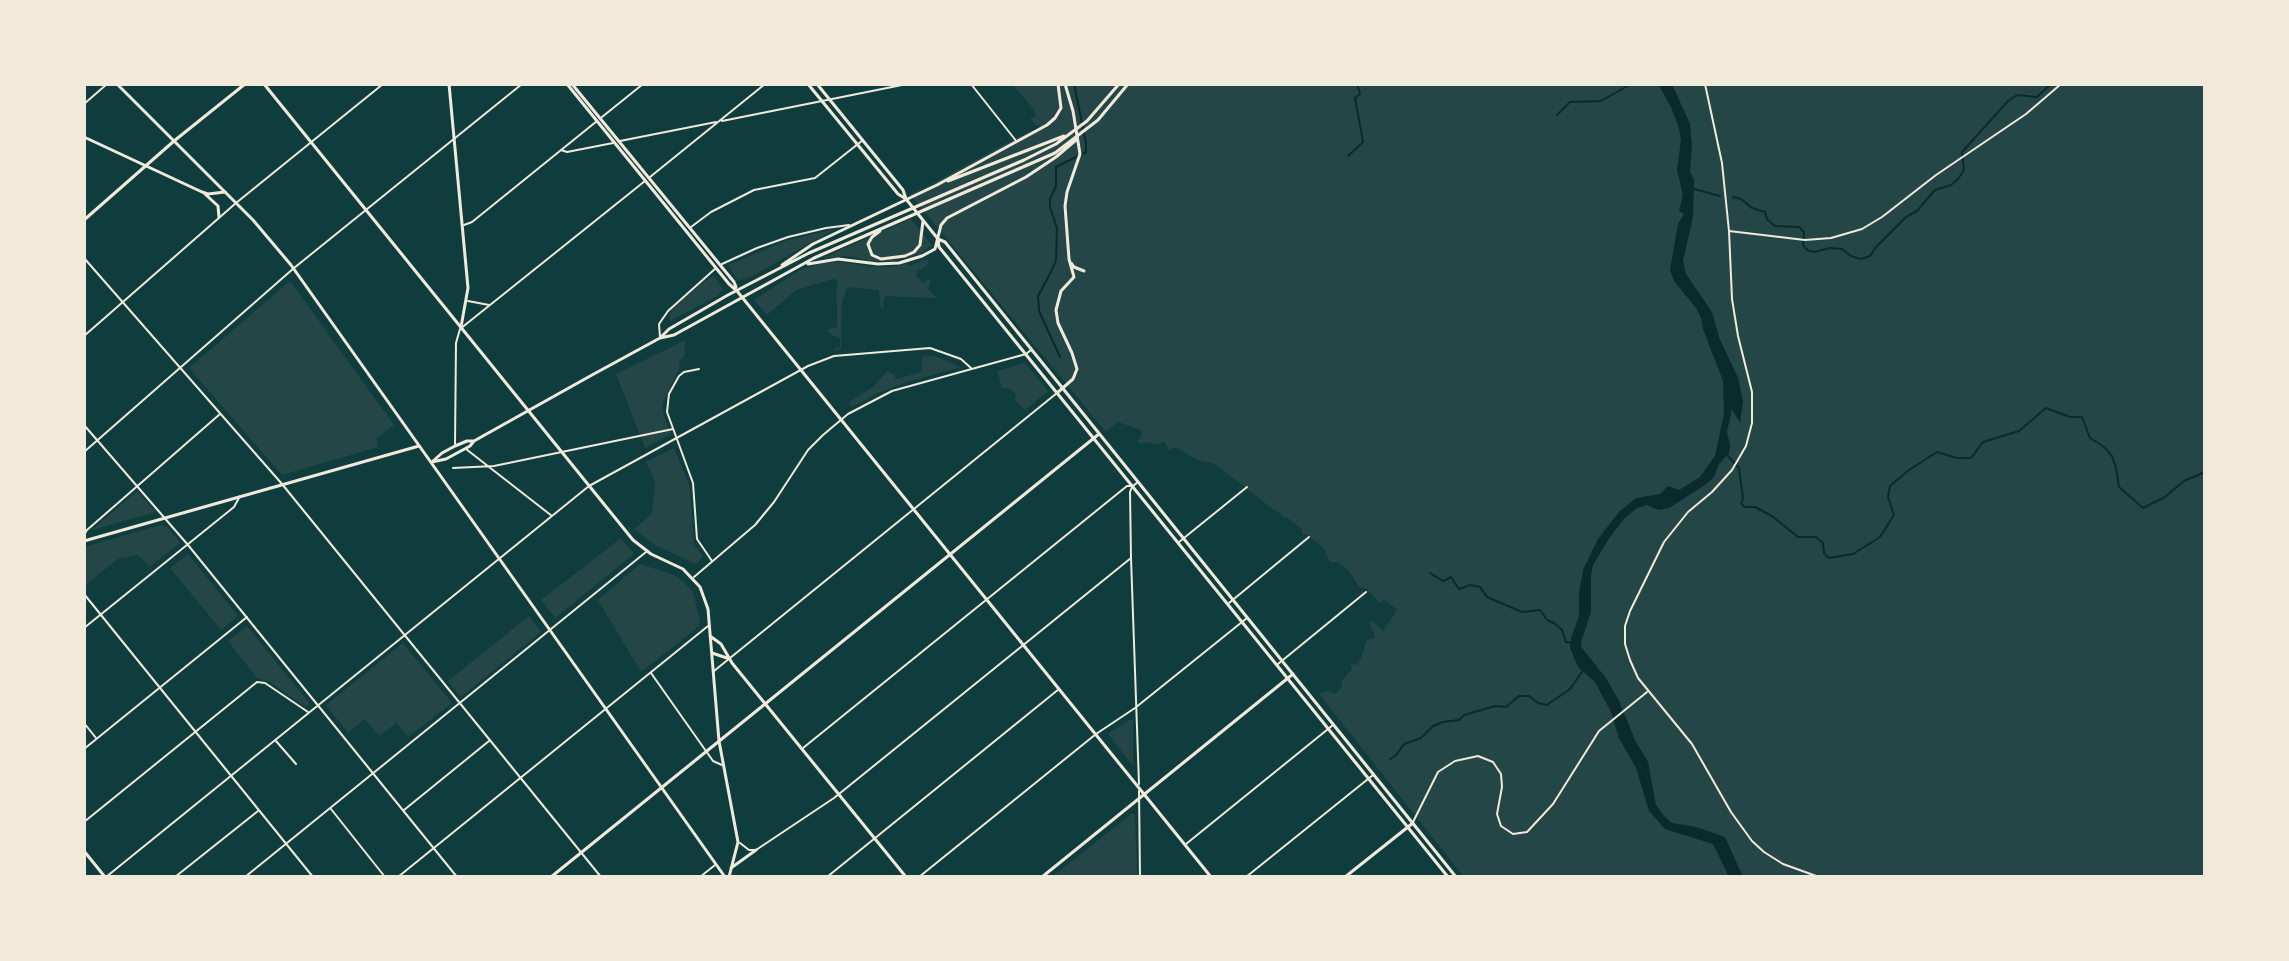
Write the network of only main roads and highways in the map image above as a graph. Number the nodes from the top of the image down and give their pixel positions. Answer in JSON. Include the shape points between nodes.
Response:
{"nodes":[{"id":1,"x":117,"y":84,"type":"edge"},
{"id":2,"x":245,"y":84,"type":"edge"},
{"id":3,"x":264,"y":84,"type":"edge"},
{"id":4,"x":449,"y":84,"type":"edge"},
{"id":5,"x":567,"y":84,"type":"edge"},
{"id":6,"x":572,"y":84,"type":"edge"},
{"id":7,"x":808,"y":84,"type":"edge"},
{"id":8,"x":817,"y":84,"type":"edge"},
{"id":9,"x":1058,"y":84,"type":"edge"},
{"id":10,"x":1065,"y":84,"type":"edge"},
{"id":11,"x":1119,"y":84,"type":"edge"},
{"id":12,"x":1128,"y":84,"type":"edge"},
{"id":13,"x":598,"y":120,"type":"junction"},
{"id":14,"x":1070,"y":134,"type":"junction"},
{"id":15,"x":84,"y":137,"type":"edge"},
{"id":16,"x":174,"y":141,"type":"junction"},
{"id":17,"x":1070,"y":144,"type":"junction"},
{"id":18,"x":146,"y":166,"type":"junction"},
{"id":19,"x":937,"y":185,"type":"junction"},
{"id":20,"x":202,"y":192,"type":"junction"},
{"id":21,"x":225,"y":192,"type":"junction"},
{"id":22,"x":906,"y":199,"type":"junction"},
{"id":23,"x":219,"y":217,"type":"road end"},
{"id":24,"x":84,"y":220,"type":"edge"},
{"id":25,"x":923,"y":221,"type":"junction"},
{"id":26,"x":888,"y":226,"type":"junction"},
{"id":27,"x":938,"y":239,"type":"junction"},
{"id":28,"x":1070,"y":262,"type":"junction"},
{"id":29,"x":801,"y":266,"type":"junction"},
{"id":30,"x":1084,"y":271,"type":"dead end"},
{"id":31,"x":765,"y":275,"type":"junction"},
{"id":32,"x":737,"y":291,"type":"junction"},
{"id":33,"x":743,"y":298,"type":"junction"},
{"id":34,"x":461,"y":327,"type":"junction"},
{"id":35,"x":660,"y":338,"type":"junction"},
{"id":36,"x":1063,"y":388,"type":"junction"},
{"id":37,"x":1057,"y":393,"type":"junction"},
{"id":38,"x":528,"y":410,"type":"junction"},
{"id":39,"x":1099,"y":434,"type":"junction"},
{"id":40,"x":1094,"y":438,"type":"junction"},
{"id":41,"x":474,"y":441,"type":"junction"},
{"id":42,"x":421,"y":445,"type":"junction"},
{"id":43,"x":432,"y":462,"type":"junction"},
{"id":44,"x":84,"y":541,"type":"edge"},
{"id":45,"x":950,"y":554,"type":"junction"},
{"id":46,"x":710,"y":636,"type":"junction"},
{"id":47,"x":712,"y":653,"type":"junction"},
{"id":48,"x":730,"y":659,"type":"junction"},
{"id":49,"x":1293,"y":674,"type":"junction"},
{"id":50,"x":1288,"y":678,"type":"junction"},
{"id":51,"x":765,"y":704,"type":"junction"},
{"id":52,"x":719,"y":741,"type":"junction"},
{"id":53,"x":662,"y":787,"type":"junction"},
{"id":54,"x":1144,"y":794,"type":"junction"},
{"id":55,"x":1413,"y":823,"type":"junction"},
{"id":56,"x":1408,"y":827,"type":"junction"},
{"id":57,"x":756,"y":850,"type":"road end"},
{"id":58,"x":84,"y":851,"type":"edge"},
{"id":59,"x":731,"y":868,"type":"junction"},
{"id":60,"x":105,"y":877,"type":"edge"},
{"id":61,"x":551,"y":877,"type":"edge"},
{"id":62,"x":727,"y":877,"type":"edge"},
{"id":63,"x":906,"y":877,"type":"edge"},
{"id":64,"x":1042,"y":877,"type":"edge"},
{"id":65,"x":1211,"y":877,"type":"edge"},
{"id":66,"x":1345,"y":877,"type":"edge"},
{"id":67,"x":1448,"y":877,"type":"edge"},
{"id":68,"x":1456,"y":877,"type":"edge"}],
"edges":[{"from":1,"to":16,"type":"main road"},
{"from":2,"to":16,"type":"main road"},
{"from":3,"to":34,"type":"main road"},
{"from":4,"to":34,"type":"main road","via":[[467,265]]},
{"from":5,"to":13,"type":"main road"},
{"from":6,"to":13,"type":"main road"},
{"from":7,"to":22,"type":"main road"},
{"from":8,"to":22,"type":"main road"},
{"from":9,"to":19,"type":"main road","via":[[1061,102],[1050,123]]},
{"from":10,"to":28,"type":"main road","via":[[1080,151],[1065,206]]},
{"from":11,"to":14,"type":"main road"},
{"from":12,"to":17,"type":"main road"},
{"from":13,"to":32,"type":"main road"},
{"from":14,"to":19,"type":"main road"},
{"from":14,"to":31,"type":"main road","via":[[1024,160]]},
{"from":15,"to":18,"type":"main road"},
{"from":16,"to":18,"type":"main road"},
{"from":16,"to":21,"type":"main road"},
{"from":17,"to":26,"type":"main road"},
{"from":17,"to":27,"type":"main road","via":[[1026,177],[948,217]]},
{"from":18,"to":20,"type":"main road"},
{"from":18,"to":24,"type":"main road"},
{"from":19,"to":22,"type":"main road"},
{"from":20,"to":21,"type":"main road"},
{"from":20,"to":23,"type":"main road","via":[[217,204]]},
{"from":21,"to":42,"type":"main road","via":[[294,268]]},
{"from":22,"to":25,"type":"main road"},
{"from":22,"to":31,"type":"main road","via":[[813,244]]},
{"from":25,"to":26,"type":"main road","via":[[923,239],[914,252],[875,257],[869,242]]},
{"from":25,"to":27,"type":"main road"},
{"from":26,"to":29,"type":"main road"},
{"from":27,"to":29,"type":"main road","via":[[935,250],[899,263],[838,259]]},
{"from":27,"to":36,"type":"main road"},
{"from":27,"to":37,"type":"main road","via":[[939,247]]},
{"from":28,"to":30,"type":"main road"},
{"from":28,"to":36,"type":"main road","via":[[1074,277],[1059,294],[1056,313],[1077,369]]},
{"from":29,"to":33,"type":"main road"},
{"from":31,"to":32,"type":"main road"},
{"from":32,"to":33,"type":"main road"},
{"from":32,"to":35,"type":"main road"},
{"from":33,"to":35,"type":"main road"},
{"from":33,"to":45,"type":"main road"},
{"from":34,"to":38,"type":"main road"},
{"from":35,"to":38,"type":"main road"},
{"from":36,"to":37,"type":"main road"},
{"from":36,"to":39,"type":"main road"},
{"from":37,"to":40,"type":"main road"},
{"from":38,"to":41,"type":"main road"},
{"from":38,"to":46,"type":"main road","via":[[634,541],[693,578],[705,596]]},
{"from":39,"to":40,"type":"main road"},
{"from":39,"to":49,"type":"main road"},
{"from":40,"to":45,"type":"main road"},
{"from":40,"to":50,"type":"main road"},
{"from":41,"to":43,"type":"main road"},
{"from":41,"to":43,"type":"main road","via":[[455,446]]},
{"from":42,"to":43,"type":"main road"},
{"from":42,"to":44,"type":"main road"},
{"from":43,"to":53,"type":"main road"},
{"from":45,"to":51,"type":"main road"},
{"from":45,"to":54,"type":"main road"},
{"from":46,"to":47,"type":"main road"},
{"from":46,"to":48,"type":"main road"},
{"from":47,"to":48,"type":"main road"},
{"from":47,"to":52,"type":"main road"},
{"from":48,"to":51,"type":"main road"},
{"from":49,"to":50,"type":"main road"},
{"from":49,"to":55,"type":"main road"},
{"from":50,"to":54,"type":"main road"},
{"from":50,"to":56,"type":"main road"},
{"from":51,"to":52,"type":"main road"},
{"from":51,"to":63,"type":"main road"},
{"from":52,"to":53,"type":"main road"},
{"from":52,"to":59,"type":"main road","via":[[738,840]]},
{"from":53,"to":61,"type":"main road"},
{"from":53,"to":62,"type":"main road"},
{"from":54,"to":64,"type":"main road"},
{"from":54,"to":65,"type":"main road"},
{"from":55,"to":56,"type":"main road"},
{"from":55,"to":68,"type":"main road"},
{"from":56,"to":66,"type":"main road"},
{"from":56,"to":67,"type":"main road"},
{"from":57,"to":59,"type":"main road"},
{"from":58,"to":60,"type":"main road"},
{"from":59,"to":62,"type":"main road"}]}
